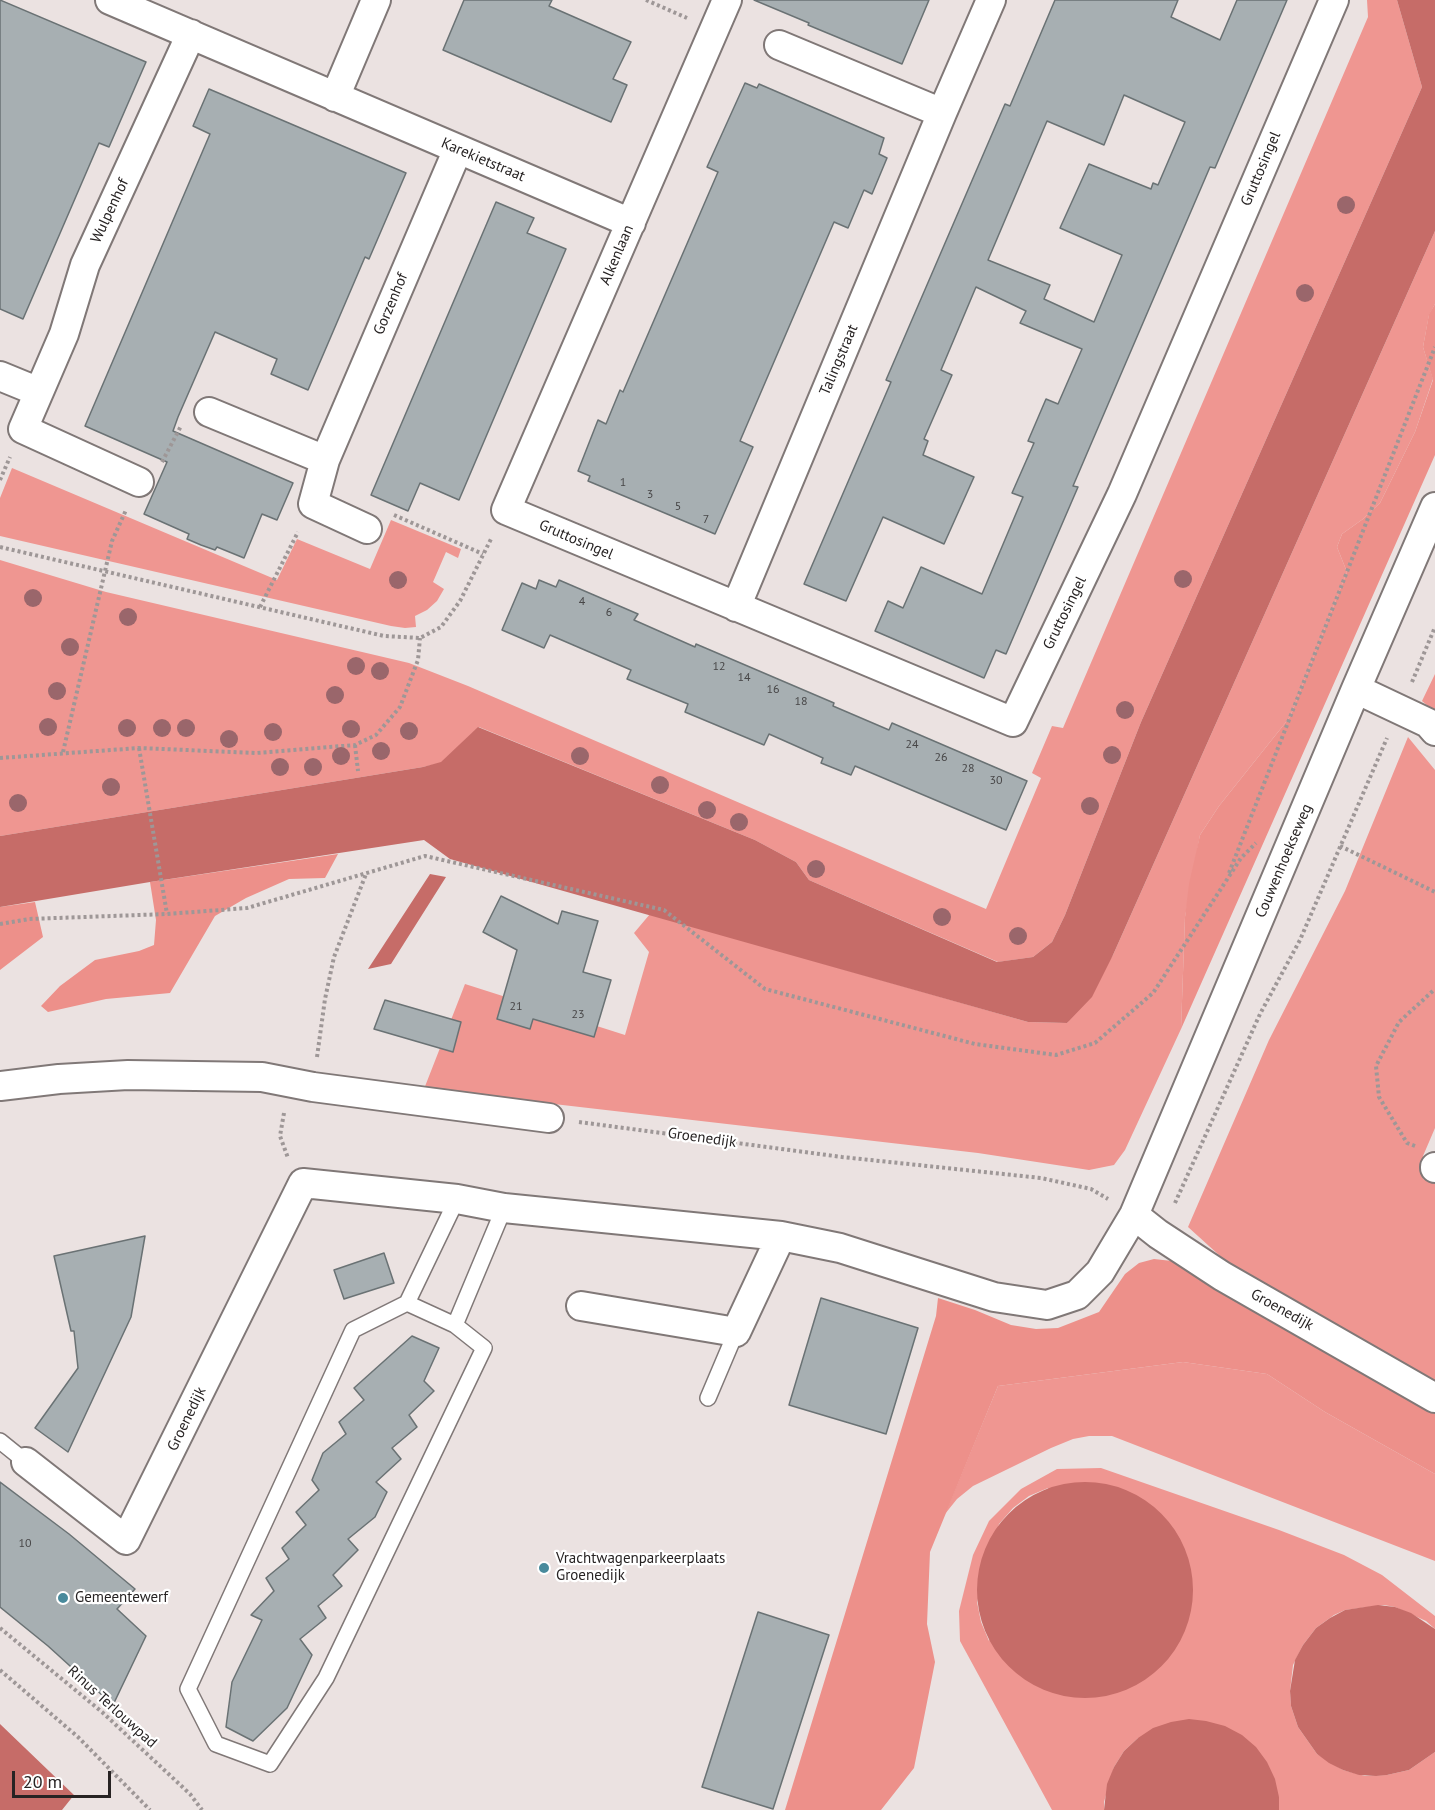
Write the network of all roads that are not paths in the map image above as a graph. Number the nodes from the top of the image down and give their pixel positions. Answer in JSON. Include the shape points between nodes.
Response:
{"nodes":[{"id":1,"x":110,"y":0,"type":"edge"},
{"id":2,"x":376,"y":0,"type":"edge"},
{"id":3,"x":728,"y":0,"type":"edge"},
{"id":4,"x":992,"y":0,"type":"edge"},
{"id":5,"x":1334,"y":0,"type":"edge"},
{"id":6,"x":191,"y":34,"type":"junction"},
{"id":7,"x":779,"y":45,"type":"dead end"},
{"id":8,"x":335,"y":97,"type":"junction"},
{"id":9,"x":942,"y":113,"type":"junction"},
{"id":10,"x":458,"y":149,"type":"junction"},
{"id":11,"x":631,"y":223,"type":"junction"},
{"id":12,"x":0,"y":376,"type":"edge"},
{"id":13,"x":39,"y":392,"type":"junction"},
{"id":14,"x":209,"y":411,"type":"road end"},
{"id":15,"x":325,"y":460,"type":"junction"},
{"id":16,"x":139,"y":482,"type":"road end"},
{"id":17,"x":1435,"y":507,"type":"edge"},
{"id":18,"x":506,"y":510,"type":"joint"},
{"id":19,"x":367,"y":529,"type":"road end"},
{"id":20,"x":736,"y":607,"type":"junction"},
{"id":21,"x":1356,"y":689,"type":"junction"},
{"id":22,"x":1435,"y":730,"type":"edge"},
{"id":23,"x":0,"y":1086,"type":"edge"},
{"id":24,"x":549,"y":1118,"type":"road end"},
{"id":25,"x":457,"y":1199,"type":"junction"},
{"id":26,"x":504,"y":1208,"type":"junction"},
{"id":27,"x":1134,"y":1215,"type":"junction"},
{"id":28,"x":781,"y":1236,"type":"junction"},
{"id":29,"x":407,"y":1302,"type":"junction"},
{"id":30,"x":581,"y":1306,"type":"dead end"},
{"id":31,"x":455,"y":1325,"type":"junction"},
{"id":32,"x":736,"y":1332,"type":"junction"},
{"id":33,"x":708,"y":1398,"type":"dead end"},
{"id":34,"x":1435,"y":1398,"type":"edge"},
{"id":35,"x":0,"y":1441,"type":"edge"},
{"id":36,"x":26,"y":1462,"type":"joint"}],
"edges":[{"from":1,"to":6,"type":"street","name":"Karekietstraat"},
{"from":2,"to":8,"type":"street"},
{"from":3,"to":11,"type":"street","name":"Alkenlaan"},
{"from":4,"to":9,"type":"street","name":"Talingstraat"},
{"from":5,"to":20,"type":"street","name":"Gruttosingel","via":[[1122,494],[1013,722]]},
{"from":6,"to":8,"type":"street","name":"Karekietstraat"},
{"from":6,"to":13,"type":"street","name":"Wulpenhof","via":[[85,266],[64,334]]},
{"from":7,"to":9,"type":"street"},
{"from":8,"to":10,"type":"street","name":"Karekietstraat"},
{"from":9,"to":20,"type":"street","name":"Talingstraat"},
{"from":10,"to":11,"type":"street","name":"Karekietstraat"},
{"from":10,"to":15,"type":"street","name":"Gorzenhof"},
{"from":11,"to":18,"type":"street","name":"Alkenlaan"},
{"from":12,"to":13,"type":"street"},
{"from":13,"to":16,"type":"street","name":"Wulpenhof","via":[[23,429]]},
{"from":14,"to":15,"type":"street"},
{"from":15,"to":19,"type":"street","name":"Gorzenhof","via":[[312,504]]},
{"from":17,"to":21,"type":"street","name":"Couwenhoekseweg"},
{"from":18,"to":20,"type":"street","name":"Gruttosingel"},
{"from":21,"to":22,"type":"street"},
{"from":21,"to":27,"type":"street","name":"Couwenhoekseweg"},
{"from":23,"to":24,"type":"street","via":[[58,1078],[262,1077]]},
{"from":25,"to":26,"type":"street"},
{"from":25,"to":29,"type":"lane"},
{"from":25,"to":36,"type":"street","name":"Groenedijk","via":[[303,1183],[126,1540]]},
{"from":26,"to":28,"type":"street"},
{"from":26,"to":31,"type":"lane"},
{"from":27,"to":28,"type":"street","via":[[1100,1272],[1077,1295],[1047,1305],[994,1297],[840,1248]]},
{"from":27,"to":34,"type":"street","name":"Groenedijk","via":[[1222,1276]]},
{"from":28,"to":32,"type":"street"},
{"from":29,"to":31,"type":"lane"},
{"from":29,"to":31,"type":"lane","via":[[353,1330],[188,1689],[216,1744],[270,1764],[326,1678],[484,1348]]},
{"from":30,"to":32,"type":"street"},
{"from":32,"to":33,"type":"lane"},
{"from":35,"to":36,"type":"lane"}]}
